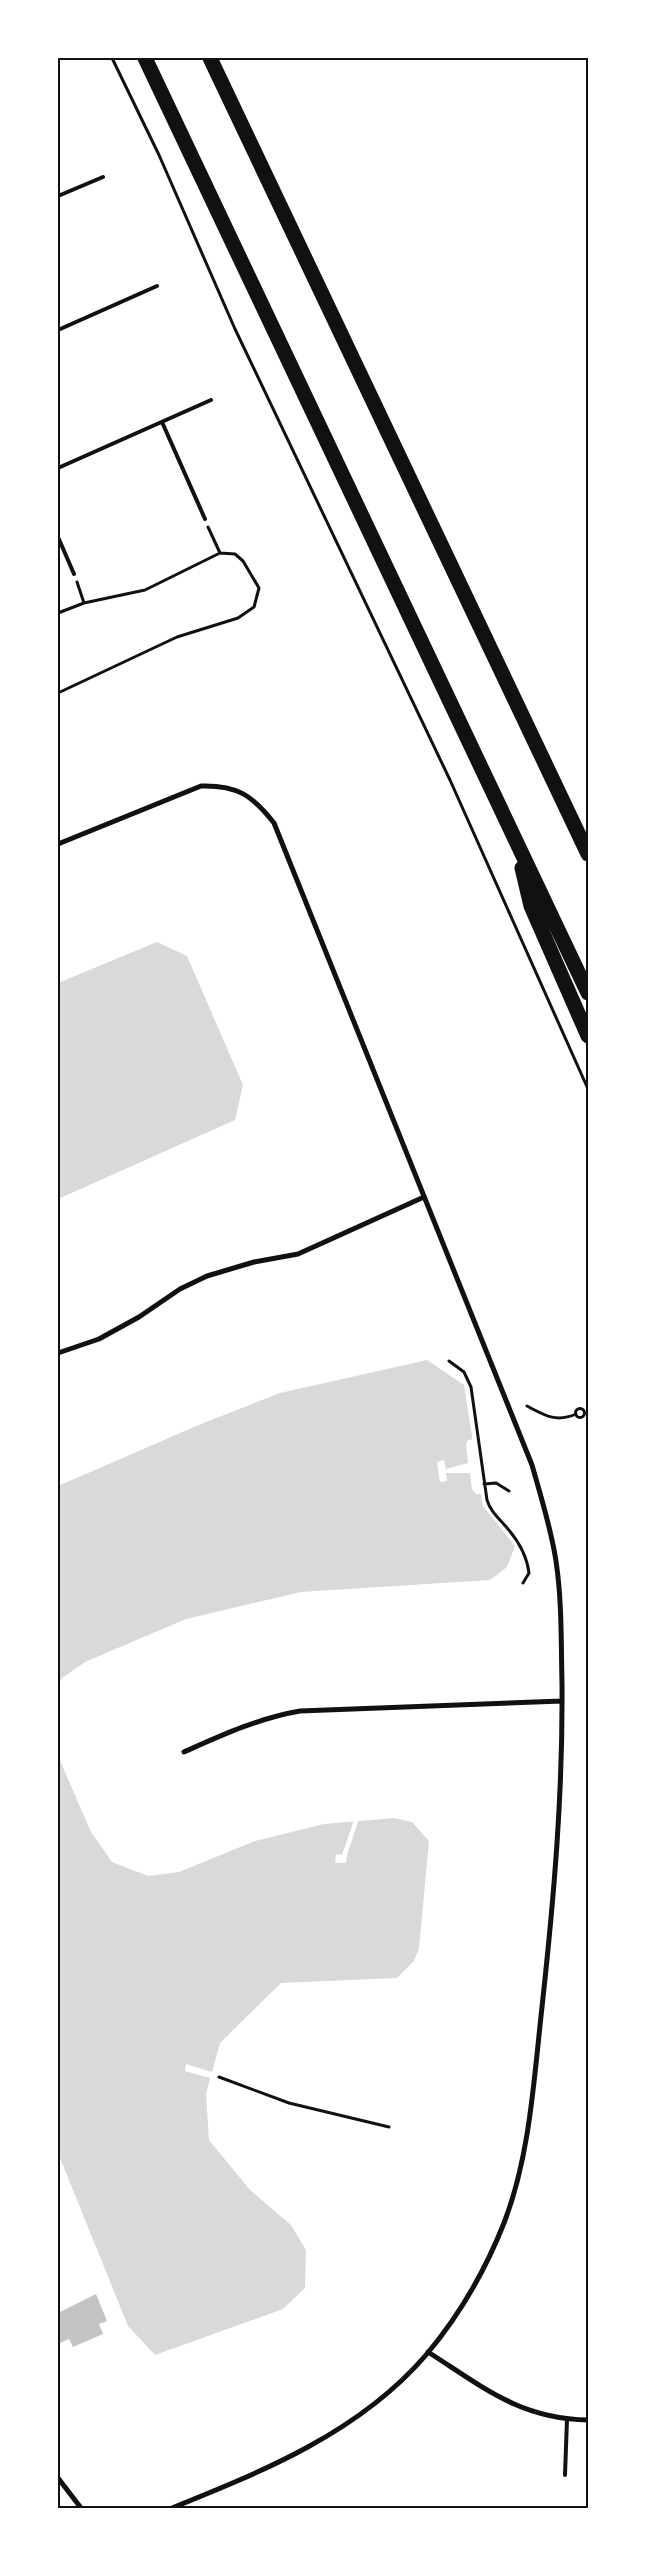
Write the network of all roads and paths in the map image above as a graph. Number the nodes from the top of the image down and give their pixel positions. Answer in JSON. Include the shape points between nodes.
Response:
{"nodes":[{"id":1,"x":112,"y":58,"type":"edge"},
{"id":2,"x":145,"y":58,"type":"edge"},
{"id":3,"x":210,"y":58,"type":"edge"},
{"id":4,"x":103,"y":177,"type":"dead end"},
{"id":5,"x":58,"y":196,"type":"edge"},
{"id":6,"x":157,"y":286,"type":"dead end"},
{"id":7,"x":58,"y":330,"type":"edge"},
{"id":8,"x":211,"y":400,"type":"dead end"},
{"id":9,"x":162,"y":422,"type":"junction"},
{"id":10,"x":58,"y":468,"type":"edge"},
{"id":11,"x":205,"y":519,"type":"joint"},
{"id":12,"x":58,"y":537,"type":"edge"},
{"id":13,"x":220,"y":553,"type":"junction"},
{"id":14,"x":74,"y":574,"type":"joint"},
{"id":15,"x":84,"y":603,"type":"junction"},
{"id":16,"x":58,"y":613,"type":"edge"},
{"id":17,"x":58,"y":693,"type":"edge"},
{"id":18,"x":516,"y":840,"type":"junction"},
{"id":19,"x":58,"y":844,"type":"edge"},
{"id":20,"x":587,"y":850,"type":"edge"},
{"id":21,"x":588,"y":993,"type":"edge"},
{"id":22,"x":588,"y":1036,"type":"edge"},
{"id":23,"x":588,"y":1089,"type":"edge"},
{"id":24,"x":424,"y":1198,"type":"junction"},
{"id":25,"x":58,"y":1353,"type":"edge"},
{"id":26,"x":450,"y":1361,"type":"dead end"},
{"id":27,"x":527,"y":1406,"type":"dead end"},
{"id":28,"x":576,"y":1414,"type":"dead end"},
{"id":29,"x":484,"y":1484,"type":"junction"},
{"id":30,"x":508,"y":1491,"type":"dead end"},
{"id":31,"x":524,"y":1583,"type":"dead end"},
{"id":32,"x":562,"y":1701,"type":"junction"},
{"id":33,"x":184,"y":1752,"type":"dead end"},
{"id":34,"x":219,"y":2077,"type":"dead end"},
{"id":35,"x":388,"y":2127,"type":"dead end"},
{"id":36,"x":428,"y":2352,"type":"junction"},
{"id":37,"x":568,"y":2419,"type":"junction"},
{"id":38,"x":588,"y":2420,"type":"edge"},
{"id":39,"x":565,"y":2475,"type":"dead end"},
{"id":40,"x":58,"y":2478,"type":"edge"},
{"id":41,"x":81,"y":2508,"type":"edge"},
{"id":42,"x":172,"y":2508,"type":"edge"}],
"edges":[{"from":1,"to":23,"type":"path","via":[[235,329],[454,788]]},
{"from":2,"to":18,"type":"highway"},
{"from":3,"to":20,"type":"highway"},
{"from":4,"to":5,"type":"lane"},
{"from":6,"to":7,"type":"lane"},
{"from":8,"to":9,"type":"lane"},
{"from":9,"to":10,"type":"lane"},
{"from":9,"to":11,"type":"lane"},
{"from":11,"to":13,"type":"path"},
{"from":12,"to":14,"type":"lane"},
{"from":13,"to":15,"type":"path","via":[[145,590]]},
{"from":13,"to":17,"type":"path","via":[[236,554],[255,578],[258,597],[247,613],[177,637]]},
{"from":14,"to":15,"type":"path"},
{"from":15,"to":16,"type":"path"},
{"from":18,"to":21,"type":"highway"},
{"from":18,"to":22,"type":"highway","via":[[531,906]]},
{"from":19,"to":24,"type":"street","via":[[201,786],[222,786],[244,793],[260,805],[274,823]]},
{"from":24,"to":25,"type":"street","via":[[298,1254],[254,1262],[207,1276],[99,1339]]},
{"from":24,"to":32,"type":"street","via":[[532,1465],[557,1572],[561,1610]]},
{"from":26,"to":29,"type":"path","via":[[464,1372],[471,1387]]},
{"from":27,"to":28,"type":"path","via":[[552,1419]]},
{"from":29,"to":30,"type":"path","via":[[496,1482]]},
{"from":29,"to":31,"type":"path","via":[[489,1507],[514,1535],[524,1554],[529,1573]]},
{"from":32,"to":33,"type":"street","via":[[300,1711],[231,1731]]},
{"from":32,"to":36,"type":"street","via":[[556,1876],[534,2077],[520,2166],[504,2222],[481,2274]]},
{"from":34,"to":35,"type":"path","via":[[289,2103]]},
{"from":36,"to":37,"type":"street","via":[[501,2399],[530,2411]]},
{"from":36,"to":42,"type":"street","via":[[389,2392],[332,2434],[294,2456]]},
{"from":37,"to":38,"type":"street"},
{"from":37,"to":39,"type":"lane"},
{"from":40,"to":41,"type":"street"}]}
